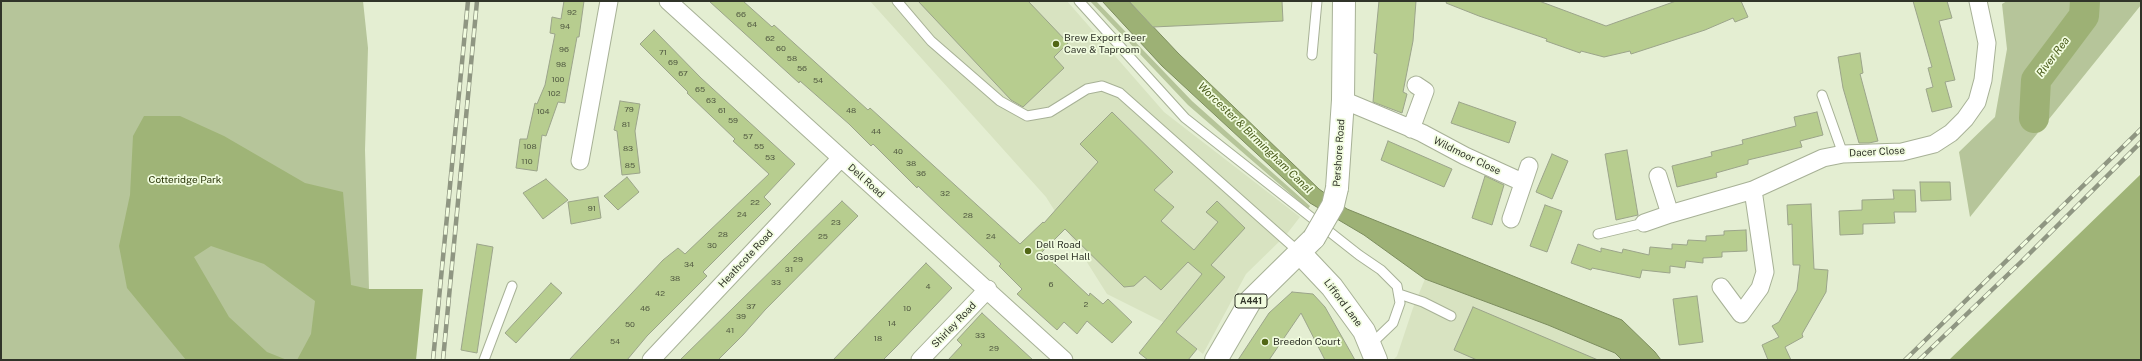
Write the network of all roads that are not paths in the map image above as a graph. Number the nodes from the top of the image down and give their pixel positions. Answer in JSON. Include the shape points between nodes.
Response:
{"nodes":[{"id":1,"x":609,"y":1,"type":"edge"},
{"id":2,"x":668,"y":1,"type":"edge"},
{"id":3,"x":897,"y":1,"type":"edge"},
{"id":4,"x":1079,"y":1,"type":"edge"},
{"id":5,"x":1317,"y":1,"type":"edge"},
{"id":6,"x":1344,"y":1,"type":"edge"},
{"id":7,"x":1978,"y":1,"type":"edge"},
{"id":8,"x":1312,"y":55,"type":"dead end"},
{"id":9,"x":1416,"y":85,"type":"dead end"},
{"id":10,"x":1822,"y":95,"type":"dead end"},
{"id":11,"x":1342,"y":108,"type":"junction"},
{"id":12,"x":1412,"y":129,"type":"junction"},
{"id":13,"x":1843,"y":154,"type":"junction"},
{"id":14,"x":841,"y":158,"type":"junction"},
{"id":15,"x":580,"y":161,"type":"dead end"},
{"id":16,"x":1529,"y":166,"type":"dead end"},
{"id":17,"x":1658,"y":176,"type":"dead end"},
{"id":18,"x":1522,"y":182,"type":"junction"},
{"id":19,"x":1753,"y":190,"type":"junction"},
{"id":20,"x":1670,"y":214,"type":"junction"},
{"id":21,"x":1511,"y":220,"type":"dead end"},
{"id":22,"x":1644,"y":223,"type":"joint"},
{"id":23,"x":1598,"y":234,"type":"dead end"},
{"id":24,"x":1306,"y":245,"type":"junction"},
{"id":25,"x":512,"y":286,"type":"dead end"},
{"id":26,"x":1721,"y":287,"type":"dead end"},
{"id":27,"x":988,"y":289,"type":"junction"},
{"id":28,"x":1399,"y":294,"type":"junction"},
{"id":29,"x":1451,"y":316,"type":"dead end"},
{"id":30,"x":1373,"y":352,"type":"edge"},
{"id":31,"x":484,"y":360,"type":"edge"},
{"id":32,"x":651,"y":360,"type":"edge"},
{"id":33,"x":920,"y":360,"type":"edge"},
{"id":34,"x":1064,"y":360,"type":"edge"},
{"id":35,"x":1216,"y":360,"type":"edge"}],
"edges":[{"from":1,"to":15,"type":"street"},
{"from":2,"to":14,"type":"street","name":"Dell Road"},
{"from":3,"to":24,"type":"lane","via":[[931,41],[1000,101],[1027,116],[1050,112],[1087,89],[1102,86],[1120,93]]},
{"from":4,"to":28,"type":"lane","via":[[1185,118],[1381,270],[1397,286]]},
{"from":5,"to":8,"type":"lane"},
{"from":6,"to":11,"type":"main road","name":"Pershore Road","number":"A441"},
{"from":7,"to":13,"type":"street","name":"Dacer Close","via":[[1987,43],[1983,80],[1977,102],[1965,119],[1951,133],[1934,144],[1902,152]]},
{"from":9,"to":12,"type":"street","via":[[1425,91]]},
{"from":10,"to":13,"type":"lane"},
{"from":11,"to":12,"type":"street","name":"Wildmoor Close","via":[[1364,109]]},
{"from":11,"to":24,"type":"main road","name":"Pershore Road","number":"A441","bridge":true,"via":[[1337,188],[1333,205]]},
{"from":12,"to":18,"type":"street","name":"Wildmoor Close"},
{"from":13,"to":19,"type":"street","name":"Dacer Close","via":[[1823,158]]},
{"from":14,"to":27,"type":"street","name":"Dell Road"},
{"from":14,"to":32,"type":"street","name":"Heathcote Road"},
{"from":16,"to":18,"type":"street"},
{"from":17,"to":20,"type":"street"},
{"from":18,"to":21,"type":"street"},
{"from":19,"to":20,"type":"street","name":"Dacer Close"},
{"from":19,"to":26,"type":"street","via":[[1765,272],[1760,288],[1741,314]]},
{"from":20,"to":22,"type":"street","name":"Dacer Close"},
{"from":22,"to":23,"type":"lane"},
{"from":24,"to":30,"type":"main road","name":"Lifford Lane","via":[[1364,331]]},
{"from":24,"to":35,"type":"main road","name":"Pershore Road","number":"A441","via":[[1251,300]]},
{"from":25,"to":31,"type":"lane"},
{"from":27,"to":33,"type":"street","name":"Shirley Road"},
{"from":27,"to":34,"type":"street","name":"Dell Road"},
{"from":28,"to":29,"type":"lane"},
{"from":28,"to":30,"type":"lane","via":[[1400,303],[1393,323]]}]}
